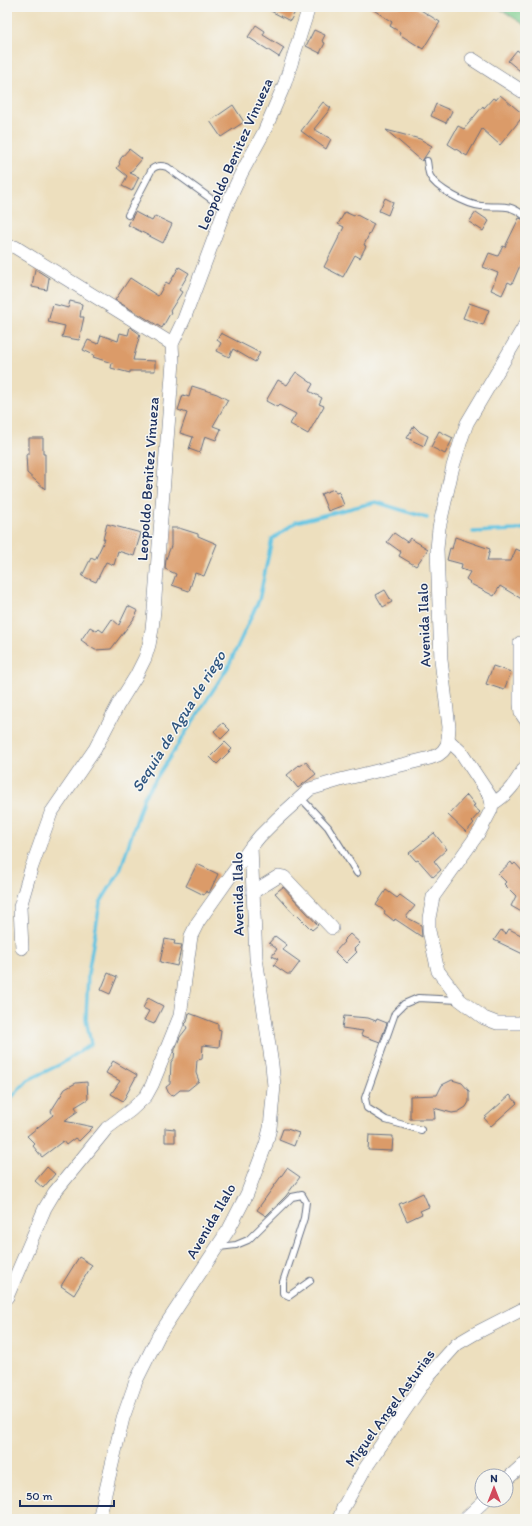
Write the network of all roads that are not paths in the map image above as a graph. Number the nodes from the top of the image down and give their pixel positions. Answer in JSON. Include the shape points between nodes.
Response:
{"nodes":[{"id":1,"x":309,"y":7,"type":"edge"},
{"id":2,"x":472,"y":59,"type":"dead end"},
{"id":3,"x":525,"y":93,"type":"edge"},
{"id":4,"x":427,"y":161,"type":"dead end"},
{"id":5,"x":225,"y":209,"type":"junction"},
{"id":6,"x":128,"y":215,"type":"dead end"},
{"id":7,"x":525,"y":216,"type":"edge"},
{"id":8,"x":15,"y":247,"type":"dead end"},
{"id":9,"x":525,"y":325,"type":"edge"},
{"id":10,"x":172,"y":344,"type":"junction"},
{"id":11,"x":520,"y":643,"type":"dead end"},
{"id":12,"x":525,"y":719,"type":"edge"},
{"id":13,"x":448,"y":740,"type":"junction"},
{"id":14,"x":525,"y":767,"type":"edge"},
{"id":15,"x":300,"y":797,"type":"junction"},
{"id":16,"x":492,"y":804,"type":"junction"},
{"id":17,"x":251,"y":847,"type":"junction"},
{"id":18,"x":357,"y":873,"type":"dead end"},
{"id":19,"x":253,"y":892,"type":"junction"},
{"id":20,"x":332,"y":928,"type":"dead end"},
{"id":21,"x":22,"y":948,"type":"dead end"},
{"id":22,"x":460,"y":1000,"type":"junction"},
{"id":23,"x":525,"y":1020,"type":"edge"},
{"id":24,"x":421,"y":1130,"type":"dead end"},
{"id":25,"x":217,"y":1247,"type":"junction"},
{"id":26,"x":310,"y":1281,"type":"dead end"},
{"id":27,"x":7,"y":1297,"type":"edge"},
{"id":28,"x":525,"y":1308,"type":"edge"},
{"id":29,"x":525,"y":1463,"type":"edge"},
{"id":30,"x":514,"y":1473,"type":"edge"},
{"id":31,"x":477,"y":1508,"type":"edge"},
{"id":32,"x":99,"y":1519,"type":"edge"},
{"id":33,"x":339,"y":1519,"type":"edge"},
{"id":34,"x":466,"y":1519,"type":"edge"}],
"edges":[{"from":1,"to":5,"type":"street","name":"Leopoldo Benitez Vinueza","via":[[285,83],[264,132]]},
{"from":2,"to":3,"type":"street"},
{"from":4,"to":7,"type":"lane","via":[[431,178],[445,192],[467,203],[514,208]]},
{"from":5,"to":6,"type":"lane","via":[[167,166],[161,165],[152,169]]},
{"from":5,"to":10,"type":"street","name":"Leopoldo Benitez Vinueza","via":[[184,319]]},
{"from":8,"to":10,"type":"street"},
{"from":9,"to":13,"type":"street","name":"Avenida Ilalo","via":[[467,423],[453,466],[439,528],[437,549],[441,660],[449,727]]},
{"from":10,"to":21,"type":"street","name":"Leopoldo Benitez Vinueza","via":[[166,469],[149,645],[136,676],[95,749],[51,813],[20,907]]},
{"from":11,"to":12,"type":"street","via":[[520,704]]},
{"from":13,"to":15,"type":"street","name":"Avenida Ilalo","via":[[438,755],[319,785]]},
{"from":13,"to":16,"type":"street","via":[[460,751],[490,796]]},
{"from":14,"to":16,"type":"street","via":[[511,789],[502,799]]},
{"from":15,"to":17,"type":"street","name":"Avenida Ilalo"},
{"from":15,"to":18,"type":"lane","via":[[328,827]]},
{"from":16,"to":22,"type":"street","via":[[480,831],[433,897],[430,912],[429,931],[438,971]]},
{"from":17,"to":19,"type":"street","name":"Avenida Ilalo"},
{"from":17,"to":27,"type":"street","via":[[198,922],[191,936],[180,1016],[152,1085],[146,1096],[107,1128],[54,1193],[45,1208]]},
{"from":19,"to":20,"type":"street","via":[[279,876],[284,877]]},
{"from":19,"to":25,"type":"street","name":"Avenida Ilalo","via":[[256,958],[274,1086],[270,1128],[247,1194]]},
{"from":22,"to":23,"type":"street","via":[[484,1018],[497,1023],[520,1023]]},
{"from":22,"to":24,"type":"lane","via":[[418,998],[404,1004],[395,1013],[365,1098],[367,1108],[386,1120]]},
{"from":25,"to":26,"type":"lane","via":[[236,1245],[248,1240],[292,1197],[302,1195],[306,1202],[304,1218],[283,1282],[283,1293],[289,1296]]},
{"from":25,"to":32,"type":"street","name":"Avenida Ilalo","via":[[159,1335],[136,1381],[123,1418]]},
{"from":28,"to":33,"type":"street","name":"Miguel Angel Asturias","via":[[456,1344],[429,1375],[364,1470]]},
{"from":29,"to":30,"type":"street"},
{"from":31,"to":34,"type":"street"}]}
